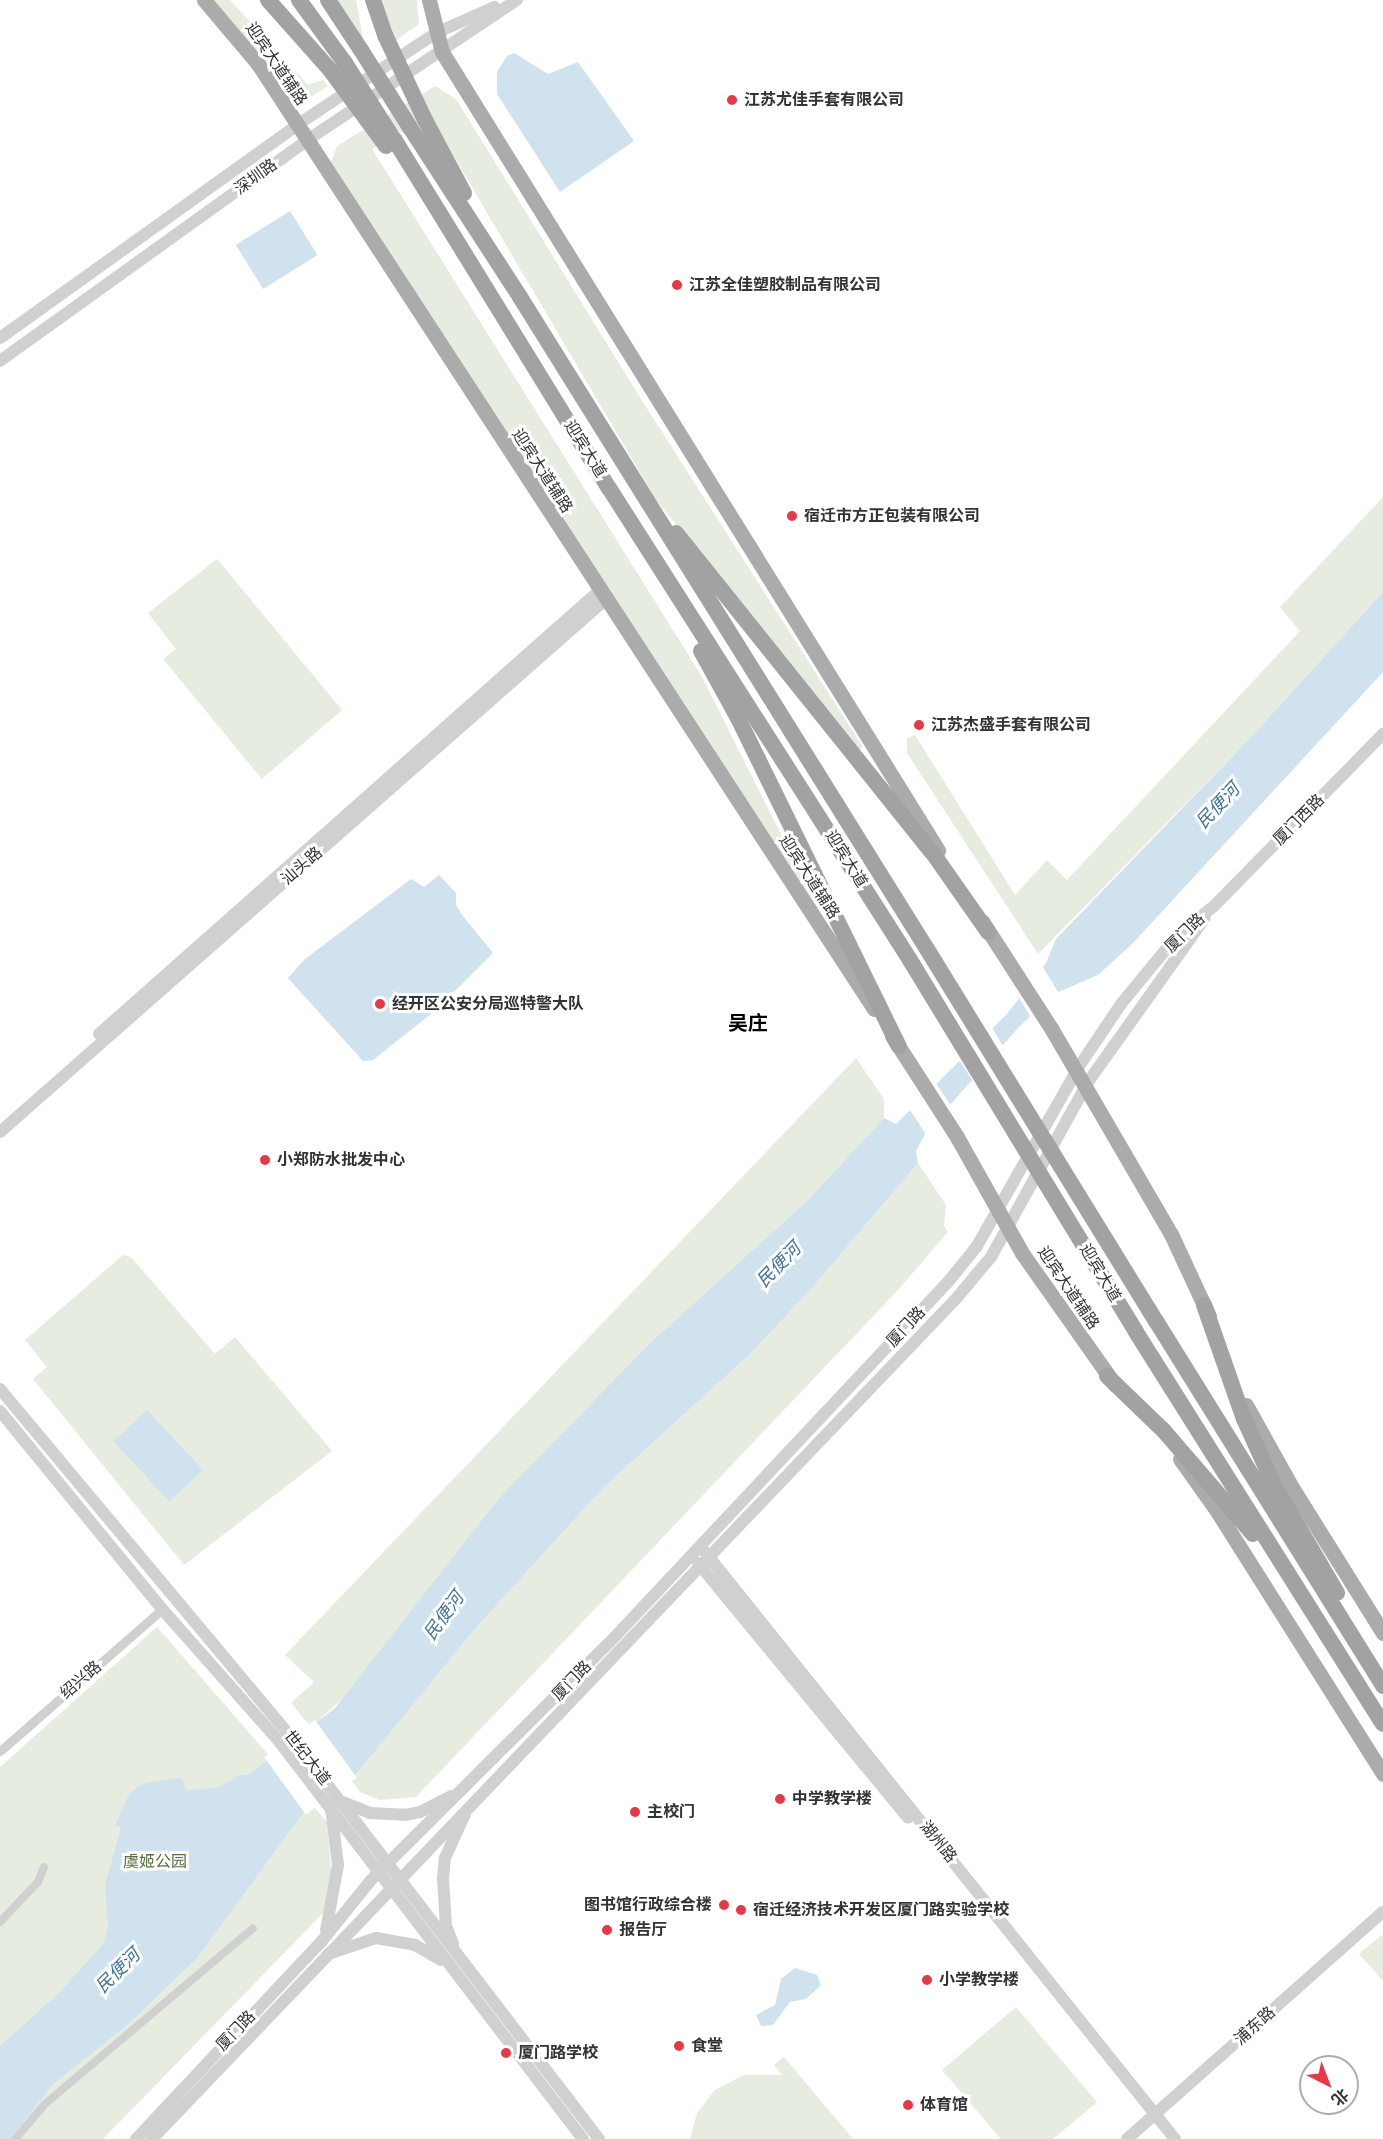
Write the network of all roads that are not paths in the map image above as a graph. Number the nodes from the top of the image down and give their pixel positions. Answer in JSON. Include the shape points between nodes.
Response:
{"nodes":[{"id":1,"x":204,"y":0,"type":"edge"},
{"id":2,"x":268,"y":0,"type":"edge"},
{"id":3,"x":299,"y":0,"type":"edge"},
{"id":4,"x":328,"y":0,"type":"edge"},
{"id":5,"x":373,"y":0,"type":"edge"},
{"id":6,"x":429,"y":0,"type":"edge"},
{"id":7,"x":503,"y":0,"type":"edge"},
{"id":8,"x":517,"y":0,"type":"edge"},
{"id":9,"x":436,"y":33,"type":"junction"},
{"id":10,"x":442,"y":52,"type":"junction"},
{"id":11,"x":338,"y":67,"type":"junction"},
{"id":12,"x":297,"y":125,"type":"junction"},
{"id":13,"x":418,"y":125,"type":"junction"},
{"id":14,"x":306,"y":141,"type":"junction"},
{"id":15,"x":0,"y":338,"type":"edge"},
{"id":16,"x":0,"y":361,"type":"edge"},
{"id":17,"x":619,"y":460,"type":"junction"},
{"id":18,"x":609,"y":488,"type":"junction"},
{"id":19,"x":602,"y":596,"type":"junction"},
{"id":20,"x":1383,"y":734,"type":"edge"},
{"id":21,"x":1215,"y":905,"type":"junction"},
{"id":22,"x":988,"y":932,"type":"junction"},
{"id":23,"x":899,"y":1046,"type":"junction"},
{"id":24,"x":1076,"y":1071,"type":"junction"},
{"id":25,"x":1085,"y":1088,"type":"junction"},
{"id":26,"x":0,"y":1122,"type":"edge"},
{"id":27,"x":0,"y":1132,"type":"edge"},
{"id":28,"x":998,"y":1210,"type":"junction"},
{"id":29,"x":1008,"y":1228,"type":"junction"},
{"id":30,"x":1204,"y":1305,"type":"junction"},
{"id":31,"x":1107,"y":1376,"type":"junction"},
{"id":32,"x":0,"y":1389,"type":"edge"},
{"id":33,"x":0,"y":1411,"type":"edge"},
{"id":34,"x":700,"y":1545,"type":"junction"},
{"id":35,"x":691,"y":1555,"type":"junction"},
{"id":36,"x":706,"y":1562,"type":"junction"},
{"id":37,"x":1297,"y":1588,"type":"junction"},
{"id":38,"x":162,"y":1609,"type":"junction"},
{"id":39,"x":1383,"y":1633,"type":"edge"},
{"id":40,"x":1383,"y":1671,"type":"edge"},
{"id":41,"x":1383,"y":1686,"type":"edge"},
{"id":42,"x":1383,"y":1724,"type":"edge"},
{"id":43,"x":283,"y":1736,"type":"junction"},
{"id":44,"x":0,"y":1751,"type":"edge"},
{"id":45,"x":1383,"y":1774,"type":"edge"},
{"id":46,"x":474,"y":1781,"type":"junction"},
{"id":47,"x":474,"y":1799,"type":"junction"},
{"id":48,"x":334,"y":1801,"type":"junction"},
{"id":49,"x":44,"y":1867,"type":"dead end"},
{"id":50,"x":384,"y":1867,"type":"junction"},
{"id":51,"x":395,"y":1881,"type":"junction"},
{"id":52,"x":1383,"y":1912,"type":"edge"},
{"id":53,"x":0,"y":1922,"type":"edge"},
{"id":54,"x":253,"y":1928,"type":"dead end"},
{"id":55,"x":321,"y":1942,"type":"junction"},
{"id":56,"x":324,"y":1955,"type":"junction"},
{"id":57,"x":453,"y":1961,"type":"junction"},
{"id":58,"x":1152,"y":2117,"type":"junction"},
{"id":59,"x":15,"y":2139,"type":"edge"},
{"id":60,"x":136,"y":2139,"type":"edge"},
{"id":61,"x":152,"y":2139,"type":"edge"},
{"id":62,"x":583,"y":2139,"type":"edge"},
{"id":63,"x":600,"y":2139,"type":"edge"},
{"id":64,"x":1127,"y":2139,"type":"edge"},
{"id":65,"x":1175,"y":2139,"type":"edge"}],
"edges":[{"from":1,"to":12,"type":"main road","name":"迎宾大道辅路","via":[[258,64]]},
{"from":2,"to":11,"type":"highway"},
{"from":3,"to":11,"type":"highway","name":"迎宾大道"},
{"from":4,"to":13,"type":"highway","bridge":true},
{"from":5,"to":13,"type":"highway","bridge":true},
{"from":6,"to":9,"type":"main road"},
{"from":7,"to":9,"type":"street","name":"深圳路","via":[[482,15]]},
{"from":8,"to":10,"type":"street","name":"深圳路"},
{"from":9,"to":10,"type":"main road"},
{"from":9,"to":12,"type":"street","name":"深圳路"},
{"from":10,"to":14,"type":"street","name":"深圳路"},
{"from":10,"to":22,"type":"main road"},
{"from":11,"to":18,"type":"highway","name":"迎宾大道","bridge":true,"via":[[492,298]]},
{"from":12,"to":14,"type":"main road","name":"迎宾大道辅路"},
{"from":12,"to":15,"type":"street","name":"深圳路"},
{"from":13,"to":17,"type":"highway","name":"迎宾大道"},
{"from":14,"to":16,"type":"street","name":"深圳路"},
{"from":14,"to":19,"type":"main road","name":"迎宾大道辅路"},
{"from":17,"to":22,"type":"highway","via":[[933,852]]},
{"from":17,"to":41,"type":"highway","name":"迎宾大道","bridge":true},
{"from":18,"to":23,"type":"highway","via":[[738,718]]},
{"from":18,"to":37,"type":"highway","name":"迎宾大道","bridge":true,"via":[[910,960]]},
{"from":19,"to":23,"type":"main road","name":"迎宾大道辅路"},
{"from":19,"to":26,"type":"street","name":"汕头路"},
{"from":19,"to":27,"type":"street","name":"汕头路"},
{"from":20,"to":21,"type":"street","name":"厦门西路"},
{"from":21,"to":24,"type":"street","name":"厦门路","via":[[1176,937],[1121,1004]]},
{"from":21,"to":25,"type":"street","name":"厦门路"},
{"from":22,"to":24,"type":"main road"},
{"from":23,"to":28,"type":"main road","name":"迎宾大道辅路"},
{"from":24,"to":25,"type":"main road"},
{"from":24,"to":28,"type":"street","name":"厦门路"},
{"from":25,"to":29,"type":"street","name":"厦门路"},
{"from":25,"to":30,"type":"main road","via":[[1171,1234]]},
{"from":28,"to":29,"type":"main road","name":"迎宾大道辅路"},
{"from":28,"to":34,"type":"street","name":"厦门路","via":[[977,1246],[948,1282]]},
{"from":29,"to":31,"type":"main road","name":"迎宾大道辅路"},
{"from":29,"to":36,"type":"street","name":"厦门路","via":[[991,1257],[955,1300]]},
{"from":30,"to":39,"type":"main road","via":[[1254,1421]]},
{"from":30,"to":40,"type":"highway","via":[[1244,1419],[1274,1485]]},
{"from":31,"to":37,"type":"highway","via":[[1196,1467]]},
{"from":31,"to":45,"type":"main road","name":"迎宾大道辅路","via":[[1167,1442],[1215,1508]]},
{"from":32,"to":43,"type":"street","name":"世纪大道"},
{"from":33,"to":38,"type":"street","name":"世纪大道"},
{"from":34,"to":35,"type":"street","name":"厦门路"},
{"from":34,"to":36,"type":"street","name":"湖州路"},
{"from":35,"to":36,"type":"street","name":"湖州路"},
{"from":35,"to":46,"type":"street","name":"厦门路"},
{"from":36,"to":47,"type":"street","name":"厦门路"},
{"from":36,"to":58,"type":"street","name":"湖州路"},
{"from":37,"to":42,"type":"highway","name":"迎宾大道"},
{"from":38,"to":43,"type":"street","name":"世纪大道"},
{"from":38,"to":44,"type":"street","name":"绍兴路"},
{"from":43,"to":48,"type":"street","name":"世纪大道"},
{"from":46,"to":48,"type":"street","via":[[420,1812],[405,1815],[370,1813]]},
{"from":46,"to":50,"type":"street","name":"厦门路"},
{"from":47,"to":51,"type":"street","name":"厦门路"},
{"from":47,"to":57,"type":"street","via":[[454,1834],[445,1866],[446,1926]]},
{"from":48,"to":50,"type":"street","name":"世纪大道"},
{"from":48,"to":55,"type":"street","via":[[338,1865],[331,1918]]},
{"from":49,"to":53,"type":"street","via":[[38,1882]]},
{"from":50,"to":51,"type":"street","name":"世纪大道"},
{"from":50,"to":55,"type":"street","name":"厦门路"},
{"from":51,"to":56,"type":"street","name":"厦门路"},
{"from":51,"to":57,"type":"street","name":"世纪大道"},
{"from":52,"to":58,"type":"street","name":"浦东路"},
{"from":54,"to":59,"type":"street","via":[[45,2104]]},
{"from":55,"to":60,"type":"street","name":"厦门路"},
{"from":56,"to":57,"type":"street","via":[[376,1938],[415,1945]]},
{"from":56,"to":61,"type":"street","name":"厦门路"},
{"from":57,"to":62,"type":"street","name":"世纪大道"},
{"from":57,"to":63,"type":"street","name":"世纪大道"},
{"from":58,"to":64,"type":"street","name":"浦东路"},
{"from":58,"to":65,"type":"street","name":"湖州路"}]}
